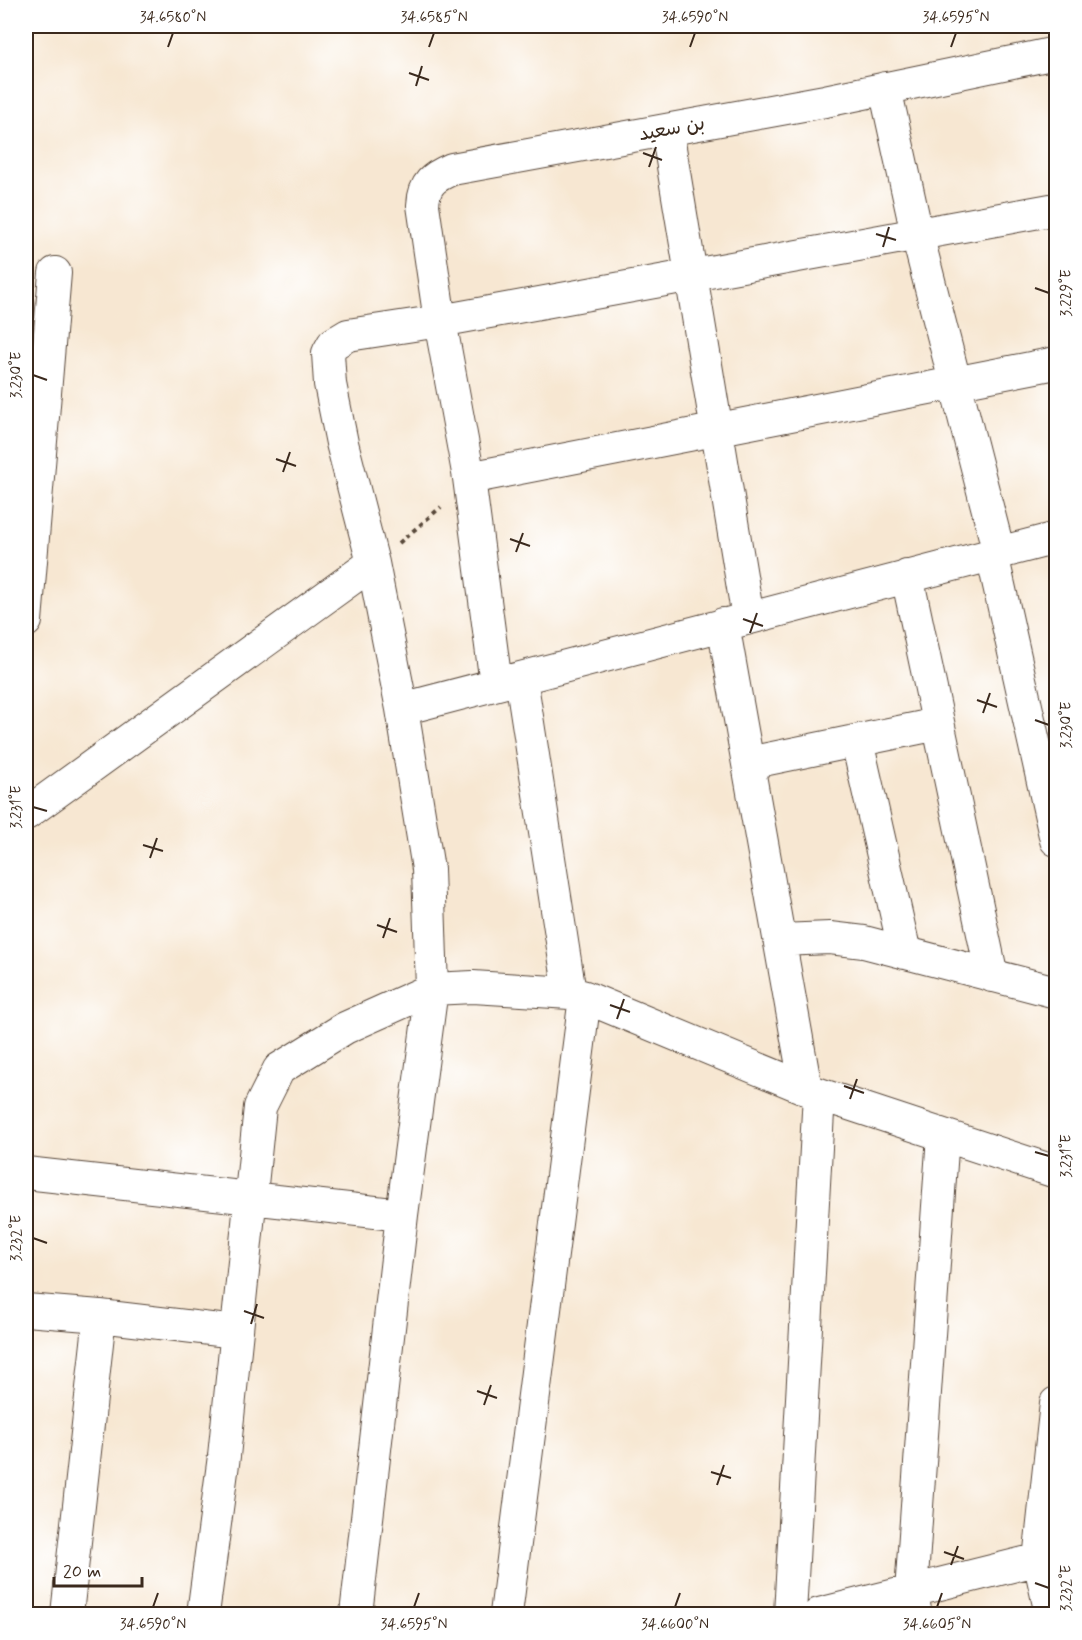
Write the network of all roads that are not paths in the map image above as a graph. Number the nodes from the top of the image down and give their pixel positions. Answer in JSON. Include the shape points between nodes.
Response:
{"nodes":[{"id":1,"x":1056,"y":53,"type":"edge"},
{"id":2,"x":885,"y":88,"type":"junction"},
{"id":3,"x":668,"y":130,"type":"junction"},
{"id":4,"x":1056,"y":209,"type":"edge"},
{"id":5,"x":917,"y":234,"type":"junction"},
{"id":6,"x":55,"y":273,"type":"dead end"},
{"id":7,"x":690,"y":275,"type":"junction"},
{"id":8,"x":440,"y":321,"type":"junction"},
{"id":9,"x":1056,"y":363,"type":"edge"},
{"id":10,"x":957,"y":383,"type":"junction"},
{"id":11,"x":716,"y":430,"type":"junction"},
{"id":12,"x":469,"y":478,"type":"junction"},
{"id":13,"x":1056,"y":538,"type":"edge"},
{"id":14,"x":996,"y":554,"type":"junction"},
{"id":15,"x":373,"y":563,"type":"junction"},
{"id":16,"x":907,"y":576,"type":"junction"},
{"id":17,"x":26,"y":621,"type":"edge"},
{"id":18,"x":736,"y":621,"type":"junction"},
{"id":19,"x":508,"y":681,"type":"junction"},
{"id":20,"x":402,"y":709,"type":"junction"},
{"id":21,"x":938,"y":724,"type":"junction"},
{"id":22,"x":857,"y":741,"type":"junction"},
{"id":23,"x":748,"y":763,"type":"junction"},
{"id":24,"x":26,"y":814,"type":"edge"},
{"id":25,"x":1056,"y":840,"type":"edge"},
{"id":26,"x":780,"y":940,"type":"junction"},
{"id":27,"x":905,"y":953,"type":"junction"},
{"id":28,"x":992,"y":976,"type":"junction"},
{"id":29,"x":432,"y":988,"type":"junction"},
{"id":30,"x":1056,"y":992,"type":"edge"},
{"id":31,"x":578,"y":995,"type":"junction"},
{"id":32,"x":812,"y":1092,"type":"junction"},
{"id":33,"x":942,"y":1135,"type":"junction"},
{"id":34,"x":1056,"y":1172,"type":"edge"},
{"id":35,"x":26,"y":1173,"type":"edge"},
{"id":36,"x":251,"y":1198,"type":"junction"},
{"id":37,"x":402,"y":1215,"type":"junction"},
{"id":38,"x":26,"y":1310,"type":"edge"},
{"id":39,"x":100,"y":1316,"type":"junction"},
{"id":40,"x":236,"y":1332,"type":"junction"},
{"id":41,"x":1056,"y":1403,"type":"edge"},
{"id":42,"x":1048,"y":1558,"type":"edge"},
{"id":43,"x":914,"y":1603,"type":"edge"},
{"id":44,"x":67,"y":1614,"type":"edge"},
{"id":45,"x":203,"y":1614,"type":"edge"},
{"id":46,"x":356,"y":1614,"type":"edge"},
{"id":47,"x":506,"y":1614,"type":"edge"},
{"id":48,"x":790,"y":1614,"type":"edge"},
{"id":49,"x":819,"y":1614,"type":"edge"},
{"id":50,"x":1051,"y":1614,"type":"edge"}],
"edges":[{"from":1,"to":2,"type":"street","name":"بن سعيد"},
{"from":2,"to":3,"type":"street","name":"بن سعيد"},
{"from":2,"to":5,"type":"street"},
{"from":3,"to":7,"type":"street"},
{"from":3,"to":8,"type":"street","name":"بن سعيد","via":[[452,169],[432,181],[424,191],[423,205]]},
{"from":4,"to":5,"type":"street"},
{"from":5,"to":7,"type":"street"},
{"from":5,"to":10,"type":"street"},
{"from":6,"to":17,"type":"street"},
{"from":7,"to":8,"type":"street"},
{"from":7,"to":11,"type":"street"},
{"from":8,"to":12,"type":"street","name":"بن سعيد"},
{"from":8,"to":15,"type":"street","via":[[348,335],[333,344],[328,353],[342,443]]},
{"from":9,"to":10,"type":"street"},
{"from":10,"to":11,"type":"street"},
{"from":10,"to":14,"type":"street"},
{"from":11,"to":12,"type":"street"},
{"from":11,"to":18,"type":"street"},
{"from":12,"to":19,"type":"street","name":"بن سعيد"},
{"from":13,"to":14,"type":"street"},
{"from":14,"to":16,"type":"street"},
{"from":14,"to":25,"type":"street"},
{"from":15,"to":20,"type":"street"},
{"from":15,"to":24,"type":"street"},
{"from":16,"to":18,"type":"street"},
{"from":16,"to":21,"type":"street"},
{"from":18,"to":19,"type":"street"},
{"from":18,"to":23,"type":"street"},
{"from":19,"to":20,"type":"street"},
{"from":19,"to":31,"type":"street","name":"بن سعيد"},
{"from":20,"to":29,"type":"street","via":[[428,869]]},
{"from":21,"to":22,"type":"street"},
{"from":21,"to":28,"type":"street"},
{"from":22,"to":23,"type":"street"},
{"from":22,"to":27,"type":"street"},
{"from":23,"to":26,"type":"street"},
{"from":26,"to":27,"type":"street","via":[[830,938]]},
{"from":26,"to":32,"type":"street"},
{"from":27,"to":28,"type":"street"},
{"from":28,"to":30,"type":"street"},
{"from":29,"to":31,"type":"street"},
{"from":29,"to":36,"type":"street","via":[[345,1028],[279,1069],[260,1107]]},
{"from":29,"to":37,"type":"street"},
{"from":31,"to":32,"type":"street"},
{"from":31,"to":47,"type":"street","name":"بن سعيد"},
{"from":32,"to":33,"type":"street"},
{"from":32,"to":48,"type":"street"},
{"from":33,"to":34,"type":"street"},
{"from":33,"to":43,"type":"street"},
{"from":35,"to":36,"type":"street"},
{"from":36,"to":37,"type":"street"},
{"from":36,"to":40,"type":"street"},
{"from":37,"to":46,"type":"street"},
{"from":38,"to":39,"type":"street"},
{"from":39,"to":40,"type":"street"},
{"from":39,"to":44,"type":"street"},
{"from":40,"to":45,"type":"street"},
{"from":41,"to":42,"type":"street"},
{"from":42,"to":43,"type":"street"},
{"from":42,"to":50,"type":"street"},
{"from":43,"to":49,"type":"street"}]}
